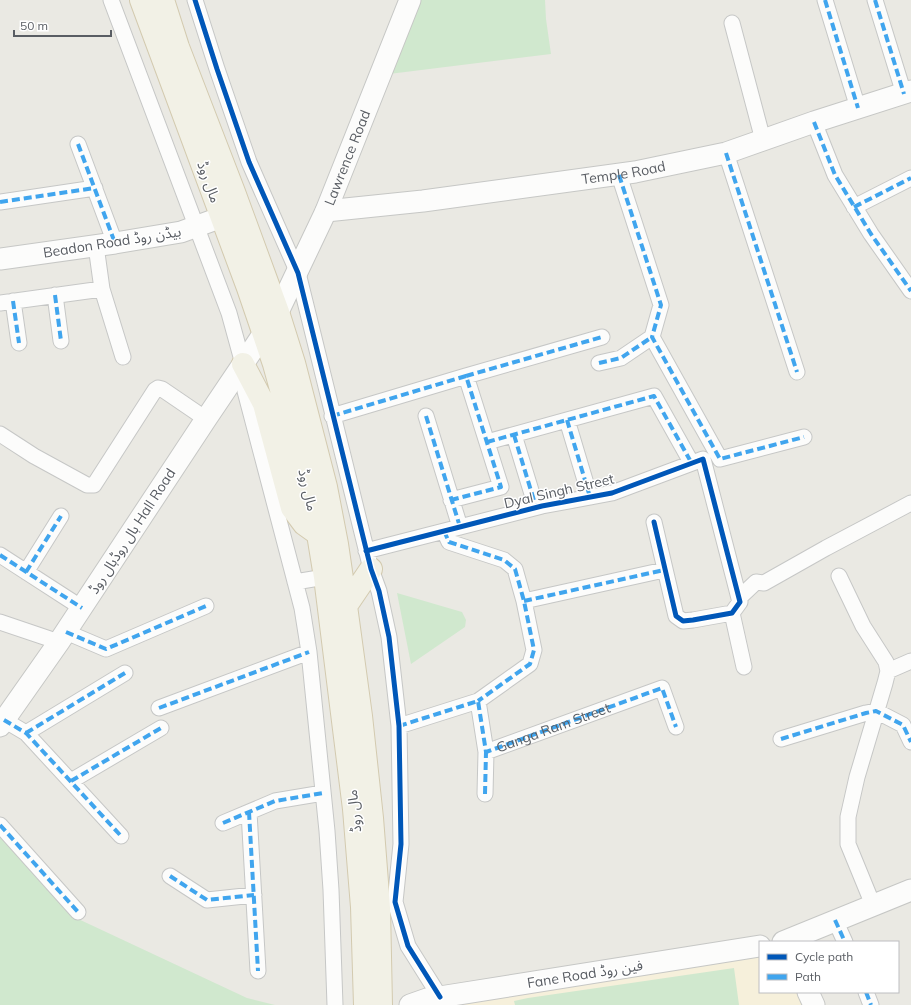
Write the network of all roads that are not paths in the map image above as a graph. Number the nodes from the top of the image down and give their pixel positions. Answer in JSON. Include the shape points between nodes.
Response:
{"nodes":[{"id":1,"x":111,"y":0,"type":"edge"},
{"id":2,"x":141,"y":0,"type":"edge"},
{"id":3,"x":162,"y":0,"type":"edge"},
{"id":4,"x":195,"y":0,"type":"edge"},
{"id":5,"x":410,"y":0,"type":"edge"},
{"id":6,"x":825,"y":0,"type":"edge"},
{"id":7,"x":875,"y":0,"type":"edge"},
{"id":8,"x":732,"y":23,"type":"dead end"},
{"id":9,"x":907,"y":93,"type":"edge"},
{"id":10,"x":858,"y":108,"type":"junction"},
{"id":11,"x":814,"y":122,"type":"junction"},
{"id":12,"x":763,"y":140,"type":"junction"},
{"id":13,"x":78,"y":144,"type":"dead end"},
{"id":14,"x":726,"y":153,"type":"junction"},
{"id":15,"x":619,"y":175,"type":"junction"},
{"id":16,"x":911,"y":178,"type":"edge"},
{"id":17,"x":95,"y":188,"type":"junction"},
{"id":18,"x":0,"y":202,"type":"edge"},
{"id":19,"x":854,"y":207,"type":"junction"},
{"id":20,"x":326,"y":211,"type":"junction"},
{"id":21,"x":222,"y":217,"type":"junction"},
{"id":22,"x":196,"y":228,"type":"junction"},
{"id":23,"x":106,"y":245,"type":"junction"},
{"id":24,"x":0,"y":258,"type":"edge"},
{"id":25,"x":298,"y":273,"type":"junction"},
{"id":26,"x":102,"y":289,"type":"junction"},
{"id":27,"x":911,"y":291,"type":"edge"},
{"id":28,"x":55,"y":295,"type":"junction"},
{"id":29,"x":6,"y":302,"type":"edge"},
{"id":30,"x":278,"y":312,"type":"junction"},
{"id":31,"x":263,"y":335,"type":"junction"},
{"id":32,"x":602,"y":337,"type":"dead end"},
{"id":33,"x":652,"y":337,"type":"junction"},
{"id":34,"x":61,"y":341,"type":"dead end"},
{"id":35,"x":19,"y":344,"type":"dead end"},
{"id":36,"x":123,"y":358,"type":"dead end"},
{"id":37,"x":599,"y":363,"type":"dead end"},
{"id":38,"x":243,"y":364,"type":"junction"},
{"id":39,"x":797,"y":372,"type":"dead end"},
{"id":40,"x":466,"y":376,"type":"junction"},
{"id":41,"x":332,"y":416,"type":"junction"},
{"id":42,"x":426,"y":416,"type":"dead end"},
{"id":43,"x":206,"y":419,"type":"junction"},
{"id":44,"x":567,"y":420,"type":"junction"},
{"id":45,"x":0,"y":434,"type":"edge"},
{"id":46,"x":514,"y":435,"type":"junction"},
{"id":47,"x":804,"y":437,"type":"dead end"},
{"id":48,"x":487,"y":442,"type":"junction"},
{"id":49,"x":691,"y":462,"type":"junction"},
{"id":50,"x":590,"y":497,"type":"junction"},
{"id":51,"x":452,"y":500,"type":"junction"},
{"id":52,"x":911,"y":503,"type":"edge"},
{"id":53,"x":536,"y":507,"type":"junction"},
{"id":54,"x":61,"y":516,"type":"dead end"},
{"id":55,"x":654,"y":522,"type":"dead end"},
{"id":56,"x":460,"y":527,"type":"junction"},
{"id":57,"x":444,"y":531,"type":"junction"},
{"id":58,"x":318,"y":534,"type":"junction"},
{"id":59,"x":0,"y":555,"type":"edge"},
{"id":60,"x":368,"y":560,"type":"junction"},
{"id":61,"x":664,"y":570,"type":"junction"},
{"id":62,"x":26,"y":572,"type":"junction"},
{"id":63,"x":839,"y":576,"type":"dead end"},
{"id":64,"x":325,"y":577,"type":"junction"},
{"id":65,"x":295,"y":582,"type":"junction"},
{"id":66,"x":524,"y":601,"type":"junction"},
{"id":67,"x":737,"y":604,"type":"junction"},
{"id":68,"x":206,"y":606,"type":"dead end"},
{"id":69,"x":346,"y":606,"type":"junction"},
{"id":70,"x":82,"y":608,"type":"junction"},
{"id":71,"x":0,"y":622,"type":"edge"},
{"id":72,"x":62,"y":637,"type":"junction"},
{"id":73,"x":309,"y":652,"type":"junction"},
{"id":74,"x":911,"y":661,"type":"edge"},
{"id":75,"x":744,"y":667,"type":"dead end"},
{"id":76,"x":888,"y":671,"type":"junction"},
{"id":77,"x":125,"y":673,"type":"dead end"},
{"id":78,"x":478,"y":701,"type":"junction"},
{"id":79,"x":159,"y":708,"type":"dead end"},
{"id":80,"x":876,"y":711,"type":"junction"},
{"id":81,"x":2,"y":723,"type":"edge"},
{"id":82,"x":399,"y":726,"type":"junction"},
{"id":83,"x":676,"y":727,"type":"dead end"},
{"id":84,"x":161,"y":728,"type":"dead end"},
{"id":85,"x":26,"y":733,"type":"junction"},
{"id":86,"x":781,"y":739,"type":"dead end"},
{"id":87,"x":911,"y":742,"type":"edge"},
{"id":88,"x":486,"y":752,"type":"junction"},
{"id":89,"x":71,"y":781,"type":"junction"},
{"id":90,"x":323,"y":793,"type":"junction"},
{"id":91,"x":485,"y":794,"type":"dead end"},
{"id":92,"x":248,"y":812,"type":"junction"},
{"id":93,"x":223,"y":824,"type":"dead end"},
{"id":94,"x":0,"y":825,"type":"edge"},
{"id":95,"x":121,"y":836,"type":"dead end"},
{"id":96,"x":170,"y":876,"type":"dead end"},
{"id":97,"x":911,"y":890,"type":"edge"},
{"id":98,"x":254,"y":895,"type":"junction"},
{"id":99,"x":873,"y":904,"type":"junction"},
{"id":100,"x":387,"y":905,"type":"junction"},
{"id":101,"x":78,"y":912,"type":"dead end"},
{"id":102,"x":835,"y":920,"type":"junction"},
{"id":103,"x":786,"y":941,"type":"edge"},
{"id":104,"x":845,"y":941,"type":"edge"},
{"id":105,"x":759,"y":946,"type":"edge"},
{"id":106,"x":258,"y":971,"type":"dead end"},
{"id":107,"x":808,"y":993,"type":"edge"},
{"id":108,"x":866,"y":993,"type":"edge"},
{"id":109,"x":440,"y":997,"type":"junction"},
{"id":110,"x":334,"y":1005,"type":"edge"},
{"id":111,"x":365,"y":1005,"type":"edge"},
{"id":112,"x":381,"y":1005,"type":"edge"},
{"id":113,"x":410,"y":1005,"type":"edge"},
{"id":114,"x":814,"y":1005,"type":"edge"},
{"id":115,"x":871,"y":1005,"type":"edge"}],
"edges":[{"from":1,"to":22,"type":"street"},
{"from":2,"to":21,"type":"main road","name":"مال روڈ"},
{"from":3,"to":30,"type":"main road","name":"مال روڈ"},
{"from":4,"to":25,"type":"street","via":[[249,162]]},
{"from":5,"to":20,"type":"main road","name":"Lawrence Road"},
{"from":6,"to":10,"type":"street"},
{"from":7,"to":9,"type":"street"},
{"from":8,"to":12,"type":"street"},
{"from":9,"to":10,"type":"main road","name":"Temple Road"},
{"from":10,"to":11,"type":"main road","name":"Temple Road"},
{"from":11,"to":12,"type":"main road","name":"Temple Road"},
{"from":11,"to":19,"type":"street","via":[[835,175]]},
{"from":12,"to":14,"type":"main road","name":"Temple Road"},
{"from":13,"to":17,"type":"street"},
{"from":14,"to":15,"type":"main road","name":"Temple Road"},
{"from":14,"to":39,"type":"street"},
{"from":15,"to":20,"type":"main road","name":"Temple Road"},
{"from":15,"to":33,"type":"street","via":[[661,305]]},
{"from":16,"to":19,"type":"street"},
{"from":17,"to":18,"type":"street"},
{"from":17,"to":23,"type":"street"},
{"from":19,"to":27,"type":"street"},
{"from":20,"to":25,"type":"main road","name":"Lawrence Road"},
{"from":21,"to":22,"type":"main road","name":"Beadon Road بیڈن روڈ"},
{"from":21,"to":31,"type":"main road","name":"مال روڈ"},
{"from":22,"to":23,"type":"main road","name":"Beadon Road بیڈن روڈ"},
{"from":22,"to":38,"type":"street","via":[[228,313]]},
{"from":23,"to":24,"type":"main road","name":"Beadon Road بیڈن روڈ"},
{"from":23,"to":26,"type":"street"},
{"from":25,"to":30,"type":"main road","name":"Lawrence Road"},
{"from":25,"to":41,"type":"street"},
{"from":26,"to":28,"type":"street"},
{"from":26,"to":36,"type":"street"},
{"from":28,"to":29,"type":"street"},
{"from":28,"to":34,"type":"street"},
{"from":29,"to":35,"type":"street"},
{"from":30,"to":31,"type":"main road","name":"Lawrence Road"},
{"from":30,"to":69,"type":"main road","name":"مال روڈ","via":[[326,487]]},
{"from":31,"to":38,"type":"main road","name":"ہال روڈہال روڈ Hall Road"},
{"from":31,"to":58,"type":"main road","name":"مال روڈ","via":[[274,364],[300,458]]},
{"from":32,"to":40,"type":"street"},
{"from":33,"to":37,"type":"street","via":[[621,358]]},
{"from":33,"to":47,"type":"street","via":[[720,459]]},
{"from":38,"to":43,"type":"main road","name":"ہال روڈہال روڈ Hall Road"},
{"from":38,"to":58,"type":"main road","via":[[264,404],[292,508],[304,524]]},
{"from":38,"to":65,"type":"street","via":[[244,391]]},
{"from":40,"to":41,"type":"street"},
{"from":40,"to":48,"type":"street"},
{"from":41,"to":60,"type":"street"},
{"from":42,"to":51,"type":"street"},
{"from":43,"to":45,"type":"street","via":[[158,388],[94,485],[86,485]]},
{"from":43,"to":70,"type":"main road","name":"ہال روڈہال روڈ Hall Road"},
{"from":44,"to":46,"type":"street"},
{"from":44,"to":49,"type":"street","via":[[654,396]]},
{"from":44,"to":50,"type":"street"},
{"from":46,"to":48,"type":"street"},
{"from":46,"to":53,"type":"street"},
{"from":48,"to":51,"type":"street","via":[[501,487]]},
{"from":49,"to":50,"type":"street","name":"Dyal Singh Street","via":[[612,493]]},
{"from":49,"to":67,"type":"street","via":[[703,459]]},
{"from":50,"to":53,"type":"street","name":"Dyal Singh Street"},
{"from":51,"to":56,"type":"street"},
{"from":52,"to":67,"type":"street","via":[[764,583],[756,582]]},
{"from":53,"to":56,"type":"street","name":"Dyal Singh Street"},
{"from":54,"to":62,"type":"street"},
{"from":55,"to":61,"type":"street"},
{"from":56,"to":57,"type":"street","name":"Dyal Singh Street"},
{"from":57,"to":60,"type":"street","name":"Dyal Singh Street"},
{"from":57,"to":66,"type":"street","via":[[449,542],[504,560],[516,569]]},
{"from":58,"to":64,"type":"main road","name":"مال روڈ"},
{"from":59,"to":62,"type":"street"},
{"from":60,"to":69,"type":"main road"},
{"from":60,"to":82,"type":"street","via":[[389,637]]},
{"from":61,"to":66,"type":"street"},
{"from":61,"to":67,"type":"street","via":[[676,616],[683,621],[693,620]]},
{"from":62,"to":70,"type":"street"},
{"from":63,"to":76,"type":"street","via":[[863,626],[886,662]]},
{"from":64,"to":65,"type":"street"},
{"from":64,"to":111,"type":"main road","name":"مال روڈ","via":[[354,809],[362,907]]},
{"from":65,"to":73,"type":"street"},
{"from":66,"to":78,"type":"street","via":[[534,650],[530,664]]},
{"from":67,"to":75,"type":"street"},
{"from":68,"to":72,"type":"street","via":[[106,649]]},
{"from":69,"to":100,"type":"main road","name":"مال روڈ"},
{"from":70,"to":72,"type":"main road","name":"ہال روڈہال روڈ Hall Road"},
{"from":71,"to":72,"type":"street"},
{"from":72,"to":81,"type":"main road","name":"ہال روڈہال روڈ Hall Road"},
{"from":73,"to":79,"type":"street"},
{"from":73,"to":90,"type":"street"},
{"from":74,"to":76,"type":"street"},
{"from":76,"to":80,"type":"street"},
{"from":77,"to":85,"type":"street"},
{"from":78,"to":82,"type":"street"},
{"from":78,"to":88,"type":"street","name":"Ganga Ram Street"},
{"from":80,"to":86,"type":"street"},
{"from":80,"to":87,"type":"street","via":[[902,725]]},
{"from":80,"to":99,"type":"street","via":[[857,777],[847,833],[848,844]]},
{"from":81,"to":85,"type":"street"},
{"from":82,"to":100,"type":"street","via":[[401,844]]},
{"from":83,"to":88,"type":"street","name":"Ganga Ram Street","via":[[662,688]]},
{"from":84,"to":89,"type":"street"},
{"from":85,"to":89,"type":"street"},
{"from":88,"to":91,"type":"street"},
{"from":89,"to":95,"type":"street"},
{"from":90,"to":92,"type":"street","via":[[275,802]]},
{"from":90,"to":110,"type":"street","via":[[331,890]]},
{"from":92,"to":93,"type":"street"},
{"from":92,"to":98,"type":"street"},
{"from":94,"to":101,"type":"street"},
{"from":96,"to":98,"type":"street","via":[[207,900]]},
{"from":97,"to":99,"type":"main road"},
{"from":98,"to":106,"type":"street"},
{"from":99,"to":102,"type":"main road"},
{"from":100,"to":109,"type":"street","via":[[408,946]]},
{"from":100,"to":112,"type":"main road","name":"مال روڈ"},
{"from":102,"to":103,"type":"main road"},
{"from":102,"to":104,"type":"street"},
{"from":105,"to":109,"type":"main road","name":"Fane Road فین روڈ"},
{"from":107,"to":114,"type":"main road"},
{"from":108,"to":115,"type":"street"},
{"from":109,"to":113,"type":"main road","name":"Fane Road فین روڈ"}]}
